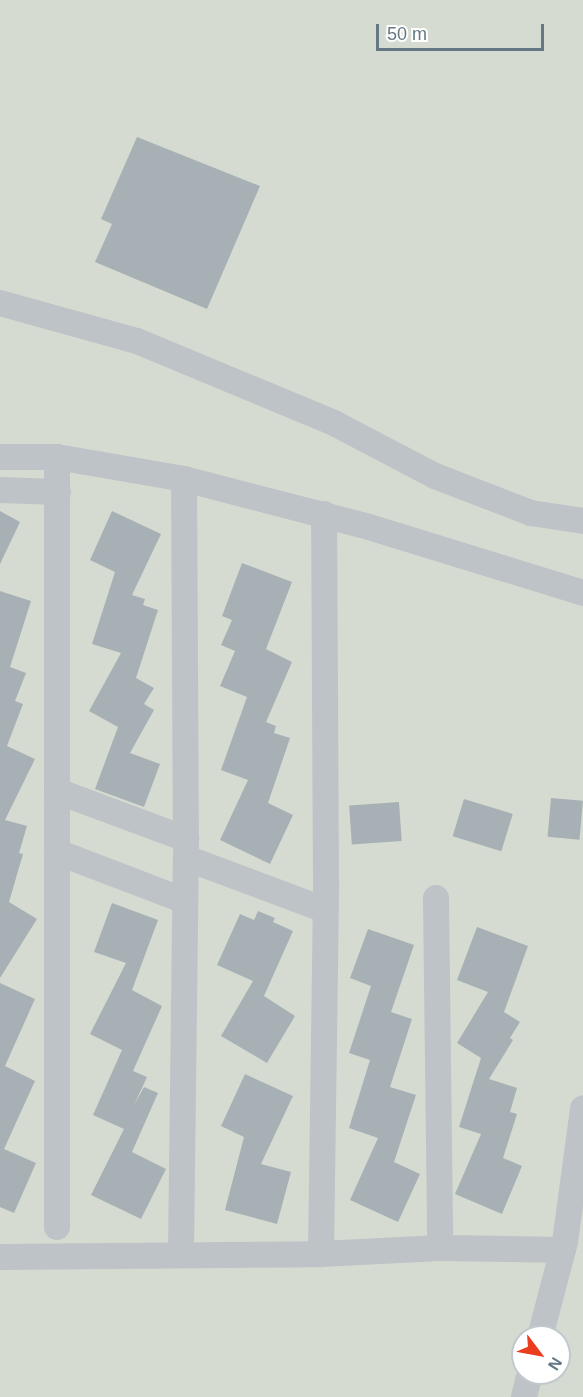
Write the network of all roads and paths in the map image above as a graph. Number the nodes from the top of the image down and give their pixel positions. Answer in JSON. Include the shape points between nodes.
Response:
{"nodes":[{"id":1,"x":0,"y":303,"type":"edge"},
{"id":2,"x":0,"y":457,"type":"edge"},
{"id":3,"x":57,"y":457,"type":"junction"},
{"id":4,"x":184,"y":479,"type":"junction"},
{"id":5,"x":0,"y":490,"type":"edge"},
{"id":6,"x":58,"y":492,"type":"junction"},
{"id":7,"x":324,"y":514,"type":"junction"},
{"id":8,"x":583,"y":521,"type":"edge"},
{"id":9,"x":583,"y":593,"type":"edge"},
{"id":10,"x":57,"y":791,"type":"junction"},
{"id":11,"x":186,"y":849,"type":"junction"},
{"id":12,"x":57,"y":852,"type":"junction"},
{"id":13,"x":436,"y":898,"type":"dead end"},
{"id":14,"x":185,"y":901,"type":"junction"},
{"id":15,"x":325,"y":910,"type":"junction"},
{"id":16,"x":583,"y":1108,"type":"edge"},
{"id":17,"x":57,"y":1227,"type":"dead end"},
{"id":18,"x":440,"y":1248,"type":"junction"},
{"id":19,"x":562,"y":1250,"type":"junction"},
{"id":20,"x":181,"y":1253,"type":"junction"},
{"id":21,"x":321,"y":1254,"type":"junction"},
{"id":22,"x":0,"y":1257,"type":"edge"},
{"id":23,"x":543,"y":1325,"type":"edge"}],
"edges":[{"from":1,"to":8,"type":"street","via":[[137,341],[334,423],[435,476],[531,513]]},
{"from":2,"to":3,"type":"street"},
{"from":3,"to":4,"type":"street"},
{"from":3,"to":6,"type":"street"},
{"from":4,"to":7,"type":"street"},
{"from":4,"to":11,"type":"street"},
{"from":5,"to":6,"type":"street"},
{"from":6,"to":10,"type":"street"},
{"from":7,"to":9,"type":"street"},
{"from":7,"to":15,"type":"street"},
{"from":10,"to":11,"type":"street"},
{"from":10,"to":12,"type":"street"},
{"from":11,"to":14,"type":"street"},
{"from":11,"to":15,"type":"street"},
{"from":12,"to":14,"type":"street"},
{"from":12,"to":17,"type":"street"},
{"from":13,"to":18,"type":"street"},
{"from":14,"to":20,"type":"street"},
{"from":15,"to":21,"type":"street"},
{"from":16,"to":19,"type":"street"},
{"from":18,"to":19,"type":"street"},
{"from":18,"to":21,"type":"street"},
{"from":19,"to":23,"type":"street"},
{"from":20,"to":21,"type":"street"},
{"from":20,"to":22,"type":"street"}]}
